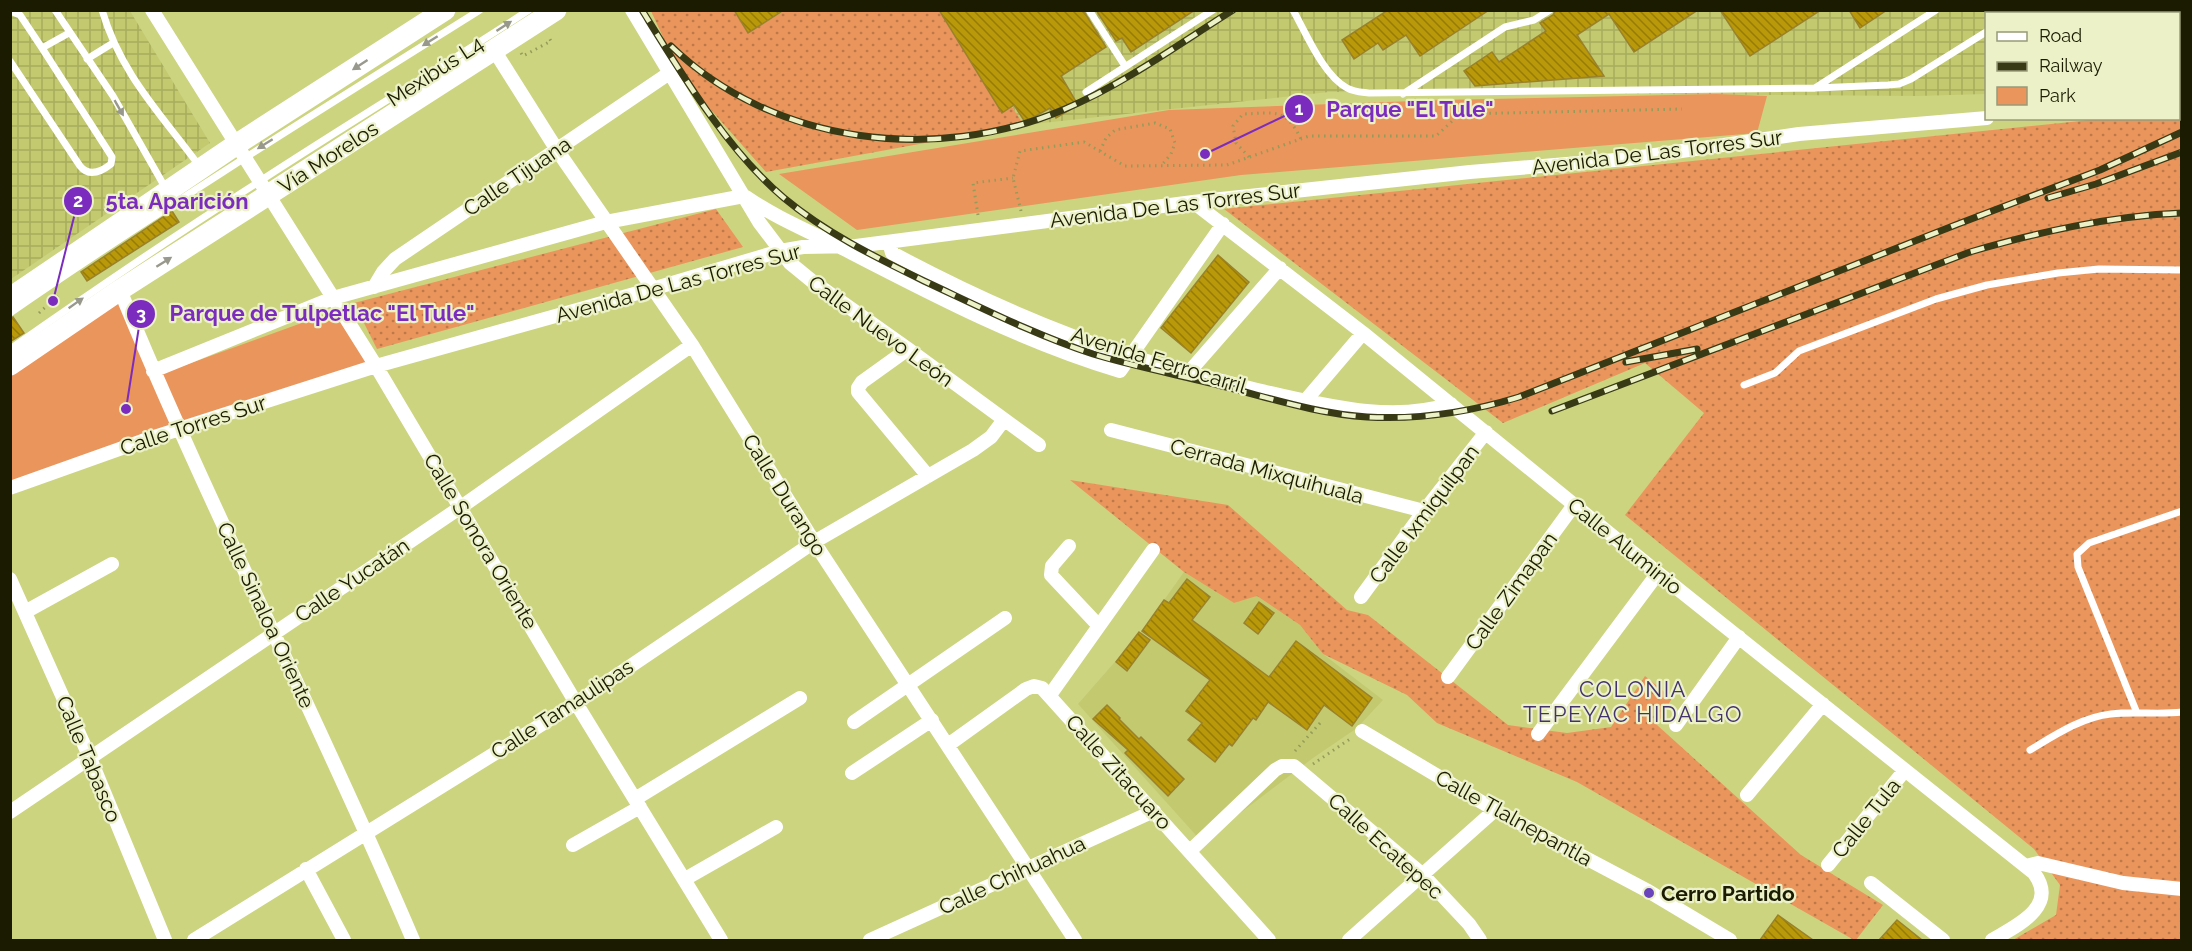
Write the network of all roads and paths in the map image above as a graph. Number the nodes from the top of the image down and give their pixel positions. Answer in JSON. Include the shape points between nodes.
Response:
{"nodes":[{"id":1,"x":55,"y":10,"type":"edge"},
{"id":2,"x":102,"y":10,"type":"edge"},
{"id":3,"x":152,"y":10,"type":"edge"},
{"id":4,"x":445,"y":10,"type":"edge"},
{"id":5,"x":480,"y":10,"type":"edge"},
{"id":6,"x":529,"y":10,"type":"edge"},
{"id":7,"x":556,"y":10,"type":"edge"},
{"id":8,"x":632,"y":10,"type":"edge"},
{"id":9,"x":1089,"y":10,"type":"edge"},
{"id":10,"x":1213,"y":10,"type":"edge"},
{"id":11,"x":1293,"y":10,"type":"edge"},
{"id":12,"x":1550,"y":10,"type":"edge"},
{"id":13,"x":1936,"y":10,"type":"edge"},
{"id":14,"x":10,"y":11,"type":"edge"},
{"id":15,"x":69,"y":33,"type":"junction"},
{"id":16,"x":1985,"y":34,"type":"edge"},
{"id":17,"x":551,"y":41,"type":"dead end"},
{"id":18,"x":113,"y":44,"type":"junction"},
{"id":19,"x":42,"y":48,"type":"junction"},
{"id":20,"x":494,"y":50,"type":"junction"},
{"id":21,"x":523,"y":57,"type":"dead end"},
{"id":22,"x":87,"y":59,"type":"junction"},
{"id":23,"x":10,"y":61,"type":"edge"},
{"id":24,"x":1125,"y":66,"type":"junction"},
{"id":25,"x":668,"y":74,"type":"junction"},
{"id":26,"x":1815,"y":88,"type":"junction"},
{"id":27,"x":1086,"y":92,"type":"dead end"},
{"id":28,"x":1402,"y":94,"type":"junction"},
{"id":29,"x":1682,"y":109,"type":"dead end"},
{"id":30,"x":1985,"y":118,"type":"edge"},
{"id":31,"x":1301,"y":139,"type":"junction"},
{"id":32,"x":241,"y":150,"type":"junction"},
{"id":33,"x":557,"y":150,"type":"junction"},
{"id":34,"x":1100,"y":151,"type":"junction"},
{"id":35,"x":1250,"y":157,"type":"junction"},
{"id":36,"x":1161,"y":166,"type":"junction"},
{"id":37,"x":201,"y":168,"type":"junction"},
{"id":38,"x":1013,"y":178,"type":"junction"},
{"id":39,"x":265,"y":188,"type":"junction"},
{"id":40,"x":168,"y":192,"type":"junction"},
{"id":41,"x":744,"y":196,"type":"junction"},
{"id":42,"x":1193,"y":202,"type":"junction"},
{"id":43,"x":606,"y":222,"type":"junction"},
{"id":44,"x":1023,"y":223,"type":"junction"},
{"id":45,"x":1223,"y":224,"type":"junction"},
{"id":46,"x":981,"y":230,"type":"junction"},
{"id":47,"x":890,"y":242,"type":"junction"},
{"id":48,"x":842,"y":248,"type":"junction"},
{"id":49,"x":780,"y":251,"type":"junction"},
{"id":50,"x":1280,"y":268,"type":"junction"},
{"id":51,"x":2181,"y":270,"type":"edge"},
{"id":52,"x":374,"y":287,"type":"junction"},
{"id":53,"x":652,"y":289,"type":"junction"},
{"id":54,"x":65,"y":290,"type":"dead end"},
{"id":55,"x":120,"y":290,"type":"junction"},
{"id":56,"x":10,"y":298,"type":"edge"},
{"id":57,"x":333,"y":298,"type":"junction"},
{"id":58,"x":10,"y":313,"type":"edge"},
{"id":59,"x":39,"y":313,"type":"dead end"},
{"id":60,"x":1363,"y":333,"type":"junction"},
{"id":61,"x":692,"y":345,"type":"junction"},
{"id":62,"x":10,"y":349,"type":"edge"},
{"id":63,"x":908,"y":349,"type":"junction"},
{"id":64,"x":1130,"y":356,"type":"junction"},
{"id":65,"x":10,"y":364,"type":"edge"},
{"id":66,"x":376,"y":366,"type":"junction"},
{"id":67,"x":153,"y":371,"type":"junction"},
{"id":68,"x":1189,"y":372,"type":"junction"},
{"id":69,"x":1744,"y":385,"type":"dead end"},
{"id":70,"x":1305,"y":401,"type":"junction"},
{"id":71,"x":1451,"y":404,"type":"junction"},
{"id":72,"x":1004,"y":421,"type":"junction"},
{"id":73,"x":179,"y":429,"type":"junction"},
{"id":74,"x":1111,"y":430,"type":"dead end"},
{"id":75,"x":1486,"y":432,"type":"junction"},
{"id":76,"x":1039,"y":445,"type":"dead end"},
{"id":77,"x":928,"y":476,"type":"junction"},
{"id":78,"x":10,"y":488,"type":"edge"},
{"id":79,"x":1574,"y":505,"type":"junction"},
{"id":80,"x":461,"y":507,"type":"junction"},
{"id":81,"x":1424,"y":511,"type":"junction"},
{"id":82,"x":2181,"y":511,"type":"edge"},
{"id":83,"x":814,"y":542,"type":"junction"},
{"id":84,"x":1069,"y":546,"type":"dead end"},
{"id":85,"x":1153,"y":550,"type":"dead end"},
{"id":86,"x":112,"y":564,"type":"dead end"},
{"id":87,"x":1658,"y":573,"type":"junction"},
{"id":88,"x":10,"y":579,"type":"edge"},
{"id":89,"x":1361,"y":597,"type":"dead end"},
{"id":90,"x":25,"y":612,"type":"junction"},
{"id":91,"x":1005,"y":618,"type":"dead end"},
{"id":92,"x":1098,"y":625,"type":"junction"},
{"id":93,"x":274,"y":632,"type":"junction"},
{"id":94,"x":1739,"y":637,"type":"junction"},
{"id":95,"x":1448,"y":677,"type":"dead end"},
{"id":96,"x":908,"y":683,"type":"junction"},
{"id":97,"x":1050,"y":694,"type":"junction"},
{"id":98,"x":800,"y":698,"type":"dead end"},
{"id":99,"x":576,"y":703,"type":"junction"},
{"id":100,"x":1823,"y":704,"type":"junction"},
{"id":101,"x":2181,"y":712,"type":"edge"},
{"id":102,"x":2137,"y":713,"type":"junction"},
{"id":103,"x":932,"y":720,"type":"junction"},
{"id":104,"x":854,"y":722,"type":"dead end"},
{"id":105,"x":1321,"y":722,"type":"dead end"},
{"id":106,"x":1676,"y":725,"type":"dead end"},
{"id":107,"x":1362,"y":731,"type":"joint"},
{"id":108,"x":1538,"y":734,"type":"dead end"},
{"id":109,"x":948,"y":745,"type":"junction"},
{"id":110,"x":2030,"y":750,"type":"dead end"},
{"id":111,"x":90,"y":758,"type":"junction"},
{"id":112,"x":1281,"y":766,"type":"junction"},
{"id":113,"x":1905,"y":770,"type":"junction"},
{"id":114,"x":1302,"y":771,"type":"junction"},
{"id":115,"x":852,"y":773,"type":"dead end"},
{"id":116,"x":1747,"y":795,"type":"dead end"},
{"id":117,"x":637,"y":803,"type":"junction"},
{"id":118,"x":1495,"y":810,"type":"junction"},
{"id":119,"x":1154,"y":811,"type":"junction"},
{"id":120,"x":10,"y":812,"type":"edge"},
{"id":121,"x":776,"y":827,"type":"dead end"},
{"id":122,"x":367,"y":832,"type":"junction"},
{"id":123,"x":573,"y":844,"type":"dead end"},
{"id":124,"x":1190,"y":851,"type":"junction"},
{"id":125,"x":1828,"y":865,"type":"dead end"},
{"id":126,"x":2026,"y":866,"type":"junction"},
{"id":127,"x":1028,"y":867,"type":"junction"},
{"id":128,"x":306,"y":869,"type":"junction"},
{"id":129,"x":1422,"y":874,"type":"junction"},
{"id":130,"x":684,"y":879,"type":"junction"},
{"id":131,"x":1871,"y":883,"type":"dead end"},
{"id":132,"x":2181,"y":889,"type":"edge"},
{"id":133,"x":165,"y":940,"type":"edge"},
{"id":134,"x":194,"y":940,"type":"edge"},
{"id":135,"x":344,"y":940,"type":"edge"},
{"id":136,"x":413,"y":940,"type":"edge"},
{"id":137,"x":721,"y":940,"type":"edge"},
{"id":138,"x":870,"y":940,"type":"edge"},
{"id":139,"x":1075,"y":940,"type":"edge"},
{"id":140,"x":1269,"y":940,"type":"edge"},
{"id":141,"x":1349,"y":940,"type":"edge"},
{"id":142,"x":1479,"y":940,"type":"edge"},
{"id":143,"x":1730,"y":940,"type":"edge"},
{"id":144,"x":1943,"y":940,"type":"edge"},
{"id":145,"x":1992,"y":940,"type":"edge"}],
"edges":[{"from":1,"to":15,"type":"lane"},
{"from":2,"to":18,"type":"lane"},
{"from":3,"to":32,"type":"street","name":"Calle Sonora Oriente"},
{"from":4,"to":32,"type":"main road","one_way":true},
{"from":5,"to":32,"type":"lane","name":"Mexibús L4","one_way":true},
{"from":39,"to":6,"type":"lane","name":"Mexibús L4","one_way":true},
{"from":7,"to":20,"type":"main road","name":"Vía Morelos"},
{"from":8,"to":25,"type":"street","name":"Calle Nuevo León"},
{"from":9,"to":24,"type":"lane"},
{"from":10,"to":24,"type":"lane"},
{"from":11,"to":28,"type":"lane","via":[[1338,82],[1356,92]]},
{"from":12,"to":28,"type":"lane","via":[[1534,20],[1505,27]]},
{"from":13,"to":26,"type":"lane"},
{"from":14,"to":19,"type":"lane","via":[[20,15]]},
{"from":15,"to":19,"type":"lane"},
{"from":15,"to":22,"type":"lane"},
{"from":16,"to":26,"type":"lane","via":[[1899,84]]},
{"from":17,"to":21,"type":"path"},
{"from":18,"to":22,"type":"lane"},
{"from":18,"to":37,"type":"lane","via":[[140,90]]},
{"from":19,"to":23,"type":"lane","via":[[112,158],[111,164],[101,171],[82,170]]},
{"from":20,"to":33,"type":"street","name":"Calle Durango"},
{"from":20,"to":39,"type":"main road","name":"Vía Morelos"},
{"from":22,"to":40,"type":"lane","one_way":true},
{"from":24,"to":27,"type":"lane"},
{"from":25,"to":33,"type":"street","name":"Calle Tijuana"},
{"from":25,"to":41,"type":"street","name":"Calle Nuevo León"},
{"from":26,"to":28,"type":"lane"},
{"from":29,"to":31,"type":"path","via":[[1460,114],[1436,136]]},
{"from":30,"to":42,"type":"street","name":"Avenida De Las Torres Sur","via":[[1799,134],[1627,159]]},
{"from":31,"to":35,"type":"path"},
{"from":31,"to":35,"type":"path","via":[[1292,122],[1279,113],[1243,114],[1233,126],[1236,143]]},
{"from":32,"to":37,"type":"main road"},
{"from":32,"to":39,"type":"street","name":"Calle Sonora Oriente"},
{"from":32,"to":58,"type":"lane","name":"Mexibús L4"},
{"from":33,"to":43,"type":"street","name":"Calle Durango"},
{"from":33,"to":52,"type":"street","name":"Calle Tijuana","via":[[395,259]]},
{"from":34,"to":36,"type":"path","via":[[1125,166]]},
{"from":34,"to":36,"type":"path","via":[[1115,130],[1155,123],[1170,129],[1175,143]]},
{"from":34,"to":38,"type":"path","via":[[1084,142],[1020,151]]},
{"from":35,"to":36,"type":"path","via":[[1227,165]]},
{"from":37,"to":40,"type":"main road"},
{"from":38,"to":44,"type":"path"},
{"from":38,"to":46,"type":"path","via":[[973,183]]},
{"from":55,"to":39,"type":"main road","name":"Vía Morelos","one_way":true},
{"from":39,"to":57,"type":"street","name":"Calle Sonora Oriente"},
{"from":62,"to":39,"type":"lane","name":"Mexibús L4","one_way":true,"via":[[119,273]]},
{"from":40,"to":56,"type":"main road"},
{"from":41,"to":43,"type":"street"},
{"from":41,"to":48,"type":"street","name":"Avenida Ferrocarril"},
{"from":41,"to":49,"type":"street","name":"Calle Nuevo León"},
{"from":42,"to":44,"type":"street","name":"Avenida De Las Torres Sur"},
{"from":42,"to":45,"type":"street","name":"Calle Aluminio"},
{"from":43,"to":52,"type":"street"},
{"from":43,"to":53,"type":"street","name":"Calle Durango"},
{"from":44,"to":46,"type":"street","name":"Avenida De Las Torres Sur"},
{"from":45,"to":50,"type":"street","name":"Calle Aluminio"},
{"from":45,"to":64,"type":"street"},
{"from":46,"to":47,"type":"street","name":"Avenida De Las Torres Sur"},
{"from":47,"to":48,"type":"street","name":"Avenida De Las Torres Sur"},
{"from":47,"to":64,"type":"street","name":"Avenida Ferrocarril","via":[[892,252],[968,290]]},
{"from":48,"to":49,"type":"street","name":"Avenida De Las Torres Sur"},
{"from":48,"to":64,"type":"street","name":"Avenida Ferrocarril","via":[[988,321],[1077,358],[1120,371]]},
{"from":49,"to":53,"type":"street","name":"Avenida De Las Torres Sur"},
{"from":49,"to":63,"type":"street","name":"Calle Nuevo León","via":[[801,273]]},
{"from":50,"to":60,"type":"street","name":"Calle Aluminio"},
{"from":50,"to":68,"type":"street"},
{"from":51,"to":69,"type":"lane","via":[[2099,269],[1987,285],[1936,299],[1799,351],[1775,373]]},
{"from":52,"to":57,"type":"street"},
{"from":53,"to":61,"type":"street","name":"Calle Durango"},
{"from":53,"to":66,"type":"street","name":"Avenida De Las Torres Sur"},
{"from":54,"to":59,"type":"path"},
{"from":55,"to":65,"type":"main road","name":"Vía Morelos"},
{"from":55,"to":67,"type":"street","name":"Calle Sinaloa Oriente"},
{"from":57,"to":66,"type":"street","name":"Calle Sonora Oriente"},
{"from":57,"to":67,"type":"street"},
{"from":60,"to":70,"type":"street"},
{"from":60,"to":71,"type":"street","name":"Calle Aluminio"},
{"from":61,"to":80,"type":"street","name":"Calle Yucatán"},
{"from":61,"to":83,"type":"street","name":"Calle Durango"},
{"from":63,"to":72,"type":"street","name":"Calle Nuevo León"},
{"from":63,"to":77,"type":"street","via":[[858,388]]},
{"from":64,"to":68,"type":"street","name":"Avenida Ferrocarril"},
{"from":66,"to":73,"type":"street","name":"Calle Torres Sur"},
{"from":66,"to":80,"type":"street","name":"Calle Sonora Oriente"},
{"from":67,"to":73,"type":"street","name":"Calle Sinaloa Oriente"},
{"from":68,"to":70,"type":"street","name":"Avenida Ferrocarril"},
{"from":70,"to":71,"type":"street","name":"Avenida Ferrocarril","via":[[1396,412]]},
{"from":71,"to":75,"type":"street","name":"Calle Aluminio"},
{"from":72,"to":76,"type":"street","name":"Calle Nuevo León"},
{"from":72,"to":77,"type":"street","name":"Calle Tamaulipas","via":[[985,442]]},
{"from":73,"to":78,"type":"street","name":"Calle Torres Sur"},
{"from":73,"to":93,"type":"street","name":"Calle Sinaloa Oriente"},
{"from":74,"to":81,"type":"street","name":"Cerrada Mixquihuala"},
{"from":75,"to":79,"type":"street","name":"Calle Aluminio"},
{"from":75,"to":81,"type":"street","name":"Calle Ixmiquilpan"},
{"from":77,"to":83,"type":"street","name":"Calle Tamaulipas"},
{"from":79,"to":87,"type":"street","name":"Calle Aluminio"},
{"from":79,"to":95,"type":"street","name":"Calle Zimapan"},
{"from":80,"to":93,"type":"street","name":"Calle Yucatán"},
{"from":80,"to":99,"type":"street","name":"Calle Sonora Oriente"},
{"from":81,"to":89,"type":"street","name":"Calle Ixmiquilpan"},
{"from":82,"to":102,"type":"lane","via":[[2088,543],[2077,554],[2078,567]]},
{"from":83,"to":96,"type":"street","name":"Calle Durango"},
{"from":83,"to":99,"type":"street","name":"Calle Tamaulipas"},
{"from":84,"to":92,"type":"street","via":[[1052,566],[1051,575]]},
{"from":85,"to":92,"type":"street"},
{"from":86,"to":90,"type":"street"},
{"from":87,"to":94,"type":"street","name":"Calle Aluminio"},
{"from":87,"to":108,"type":"street"},
{"from":88,"to":90,"type":"street","name":"Calle Tabasco"},
{"from":90,"to":111,"type":"street","name":"Calle Tabasco"},
{"from":91,"to":96,"type":"street"},
{"from":92,"to":97,"type":"street"},
{"from":93,"to":111,"type":"street","name":"Calle Yucatán"},
{"from":93,"to":122,"type":"street","name":"Calle Sinaloa Oriente"},
{"from":94,"to":100,"type":"street","name":"Calle Aluminio"},
{"from":94,"to":106,"type":"street"},
{"from":96,"to":103,"type":"street","name":"Calle Durango"},
{"from":96,"to":104,"type":"street"},
{"from":97,"to":109,"type":"street","name":"Calle Zitacuaro","via":[[1042,688],[1030,687]]},
{"from":97,"to":119,"type":"street","name":"Calle Zitacuaro"},
{"from":98,"to":117,"type":"street"},
{"from":99,"to":117,"type":"street","name":"Calle Sonora Oriente"},
{"from":99,"to":122,"type":"street","name":"Calle Tamaulipas"},
{"from":100,"to":113,"type":"street","name":"Calle Aluminio"},
{"from":100,"to":116,"type":"street"},
{"from":101,"to":102,"type":"lane"},
{"from":102,"to":110,"type":"lane","via":[[2088,719]]},
{"from":103,"to":109,"type":"street","name":"Calle Durango"},
{"from":103,"to":115,"type":"street"},
{"from":105,"to":112,"type":"path"},
{"from":107,"to":114,"type":"path"},
{"from":107,"to":118,"type":"street","name":"Calle Tlalnepantla"},
{"from":109,"to":127,"type":"street","name":"Calle Durango"},
{"from":111,"to":120,"type":"street","name":"Calle Yucatán"},
{"from":111,"to":133,"type":"street","name":"Calle Tabasco"},
{"from":112,"to":114,"type":"street","name":"Calle Ecatepec","via":[[1294,766]]},
{"from":112,"to":124,"type":"street"},
{"from":113,"to":125,"type":"street","name":"Calle Tula"},
{"from":113,"to":126,"type":"street","name":"Calle Aluminio"},
{"from":114,"to":129,"type":"street","name":"Calle Ecatepec"},
{"from":117,"to":123,"type":"street"},
{"from":117,"to":130,"type":"street","name":"Calle Sonora Oriente"},
{"from":118,"to":129,"type":"street"},
{"from":118,"to":143,"type":"street","name":"Calle Tlalnepantla","via":[[1648,891]]},
{"from":119,"to":124,"type":"street","name":"Calle Zitacuaro"},
{"from":119,"to":127,"type":"street","name":"Calle Chihuahua"},
{"from":121,"to":130,"type":"street"},
{"from":122,"to":128,"type":"street","name":"Calle Tamaulipas"},
{"from":122,"to":136,"type":"street","name":"Calle Sinaloa Oriente"},
{"from":124,"to":140,"type":"street","name":"Calle Zitacuaro"},
{"from":126,"to":132,"type":"street","via":[[2038,863],[2123,883]]},
{"from":126,"to":145,"type":"street","name":"Calle Aluminio","via":[[2040,881],[2041,901],[2033,913]]},
{"from":127,"to":138,"type":"street","name":"Calle Chihuahua"},
{"from":127,"to":139,"type":"street","name":"Calle Durango"},
{"from":128,"to":134,"type":"street","name":"Calle Tamaulipas"},
{"from":128,"to":135,"type":"street"},
{"from":129,"to":141,"type":"street"},
{"from":129,"to":142,"type":"street","name":"Calle Ecatepec"},
{"from":130,"to":137,"type":"street","name":"Calle Sonora Oriente"},
{"from":131,"to":144,"type":"street"}]}
